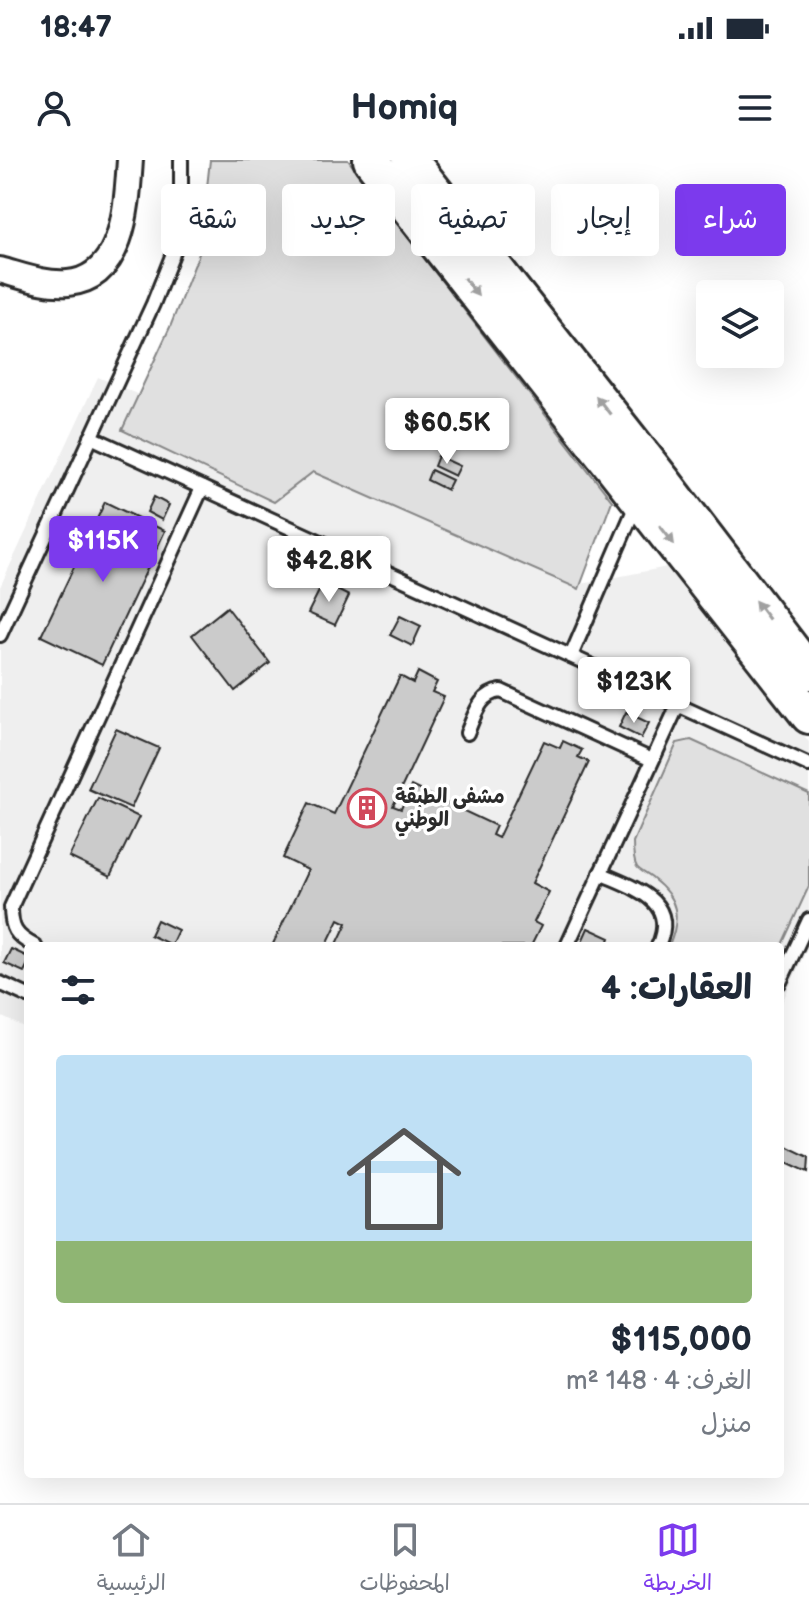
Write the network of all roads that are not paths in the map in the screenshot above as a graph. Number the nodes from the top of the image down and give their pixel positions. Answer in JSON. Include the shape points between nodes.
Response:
{"nodes":[{"id":1,"x":130,"y":160,"type":"edge"},
{"id":2,"x":181,"y":160,"type":"edge"},
{"id":3,"x":371,"y":160,"type":"edge"},
{"id":4,"x":410,"y":160,"type":"edge"},
{"id":5,"x":0,"y":270,"type":"edge"},
{"id":6,"x":91,"y":437,"type":"junction"},
{"id":7,"x":202,"y":488,"type":"junction"},
{"id":8,"x":651,"y":490,"type":"junction"},
{"id":9,"x":0,"y":635,"type":"edge"},
{"id":10,"x":571,"y":656,"type":"junction"},
{"id":11,"x":809,"y":672,"type":"edge"},
{"id":12,"x":678,"y":705,"type":"junction"},
{"id":13,"x":809,"y":716,"type":"edge"},
{"id":14,"x":467,"y":733,"type":"dead end"},
{"id":15,"x":652,"y":760,"type":"junction"},
{"id":16,"x":809,"y":765,"type":"edge"},
{"id":17,"x":600,"y":873,"type":"junction"},
{"id":18,"x":809,"y":920,"type":"edge"},
{"id":19,"x":28,"y":942,"type":"edge"},
{"id":20,"x":569,"y":942,"type":"edge"},
{"id":21,"x":659,"y":942,"type":"edge"},
{"id":22,"x":784,"y":973,"type":"edge"},
{"id":23,"x":0,"y":983,"type":"edge"},
{"id":24,"x":24,"y":994,"type":"edge"}],
"edges":[{"from":1,"to":5,"type":"street","via":[[127,207],[118,237],[110,259],[93,274],[70,283]]},
{"from":2,"to":6,"type":"lane","via":[[174,251]]},
{"from":3,"to":8,"type":"main road","one_way":true},
{"from":8,"to":4,"type":"main road","one_way":true},
{"from":6,"to":7,"type":"lane"},
{"from":6,"to":9,"type":"lane"},
{"from":7,"to":10,"type":"lane"},
{"from":7,"to":19,"type":"lane","via":[[11,907],[13,928]]},
{"from":8,"to":10,"type":"lane"},
{"from":11,"to":8,"type":"main road","one_way":true},
{"from":8,"to":13,"type":"main road","one_way":true},
{"from":10,"to":12,"type":"lane"},
{"from":12,"to":15,"type":"lane"},
{"from":12,"to":16,"type":"lane"},
{"from":14,"to":15,"type":"lane","via":[[482,700],[501,691]]},
{"from":15,"to":17,"type":"lane"},
{"from":17,"to":20,"type":"lane"},
{"from":17,"to":21,"type":"lane","via":[[651,896],[665,924]]},
{"from":18,"to":22,"type":"lane"},
{"from":23,"to":24,"type":"lane"}]}
